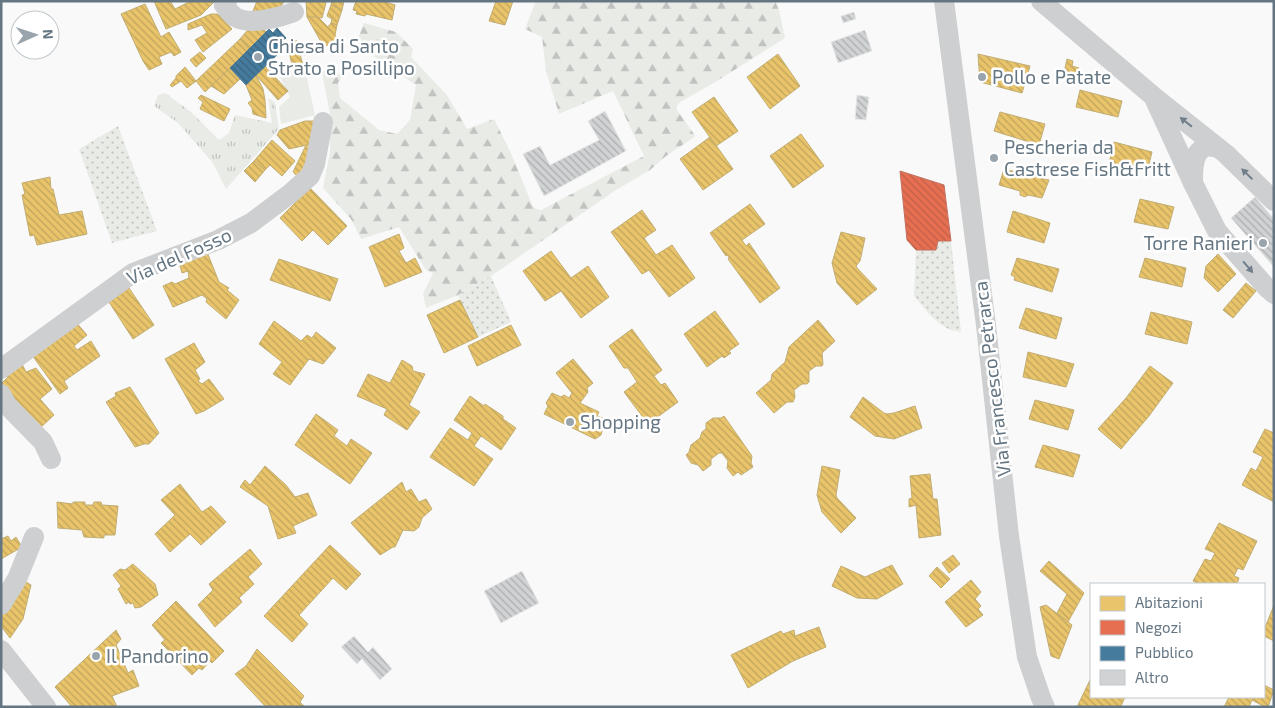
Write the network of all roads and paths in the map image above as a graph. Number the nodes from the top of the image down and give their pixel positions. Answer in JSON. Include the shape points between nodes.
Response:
{"nodes":[{"id":1,"x":227,"y":1,"type":"edge"},
{"id":2,"x":944,"y":1,"type":"edge"},
{"id":3,"x":957,"y":1,"type":"edge"},
{"id":4,"x":1041,"y":1,"type":"edge"},
{"id":5,"x":294,"y":12,"type":"dead end"},
{"id":6,"x":950,"y":48,"type":"junction"},
{"id":7,"x":1153,"y":96,"type":"junction"},
{"id":8,"x":322,"y":122,"type":"dead end"},
{"id":9,"x":1218,"y":148,"type":"junction"},
{"id":10,"x":1193,"y":183,"type":"junction"},
{"id":11,"x":1274,"y":201,"type":"edge"},
{"id":12,"x":1271,"y":290,"type":"edge"},
{"id":13,"x":1,"y":369,"type":"edge"},
{"id":14,"x":1,"y":394,"type":"edge"},
{"id":15,"x":52,"y":459,"type":"dead end"},
{"id":16,"x":34,"y":537,"type":"dead end"},
{"id":17,"x":1,"y":605,"type":"edge"},
{"id":18,"x":1,"y":650,"type":"edge"},
{"id":19,"x":46,"y":707,"type":"edge"},
{"id":20,"x":1045,"y":707,"type":"edge"}],
"edges":[{"from":1,"to":5,"type":"street","via":[[224,5],[236,17],[245,20],[271,19]]},
{"from":2,"to":6,"type":"street","name":"Via Francesco Petrarca"},
{"from":3,"to":6,"type":"street","name":"Via Francesco Petrarca"},
{"from":4,"to":7,"type":"street"},
{"from":6,"to":20,"type":"street","name":"Via Francesco Petrarca","via":[[1017,588],[1028,657]]},
{"from":9,"to":7,"type":"street","one_way":true},
{"from":7,"to":10,"type":"street"},
{"from":8,"to":13,"type":"street","name":"Via del Fosso","via":[[310,176],[291,193],[251,223],[218,240],[133,273]]},
{"from":9,"to":10,"type":"street","via":[[1206,147],[1200,151],[1195,159]]},
{"from":11,"to":9,"type":"street","one_way":true},
{"from":10,"to":12,"type":"street","one_way":true,"via":[[1217,231]]},
{"from":14,"to":15,"type":"street","via":[[7,405],[43,442]]},
{"from":16,"to":17,"type":"street","via":[[17,579]]},
{"from":18,"to":19,"type":"street"}]}
